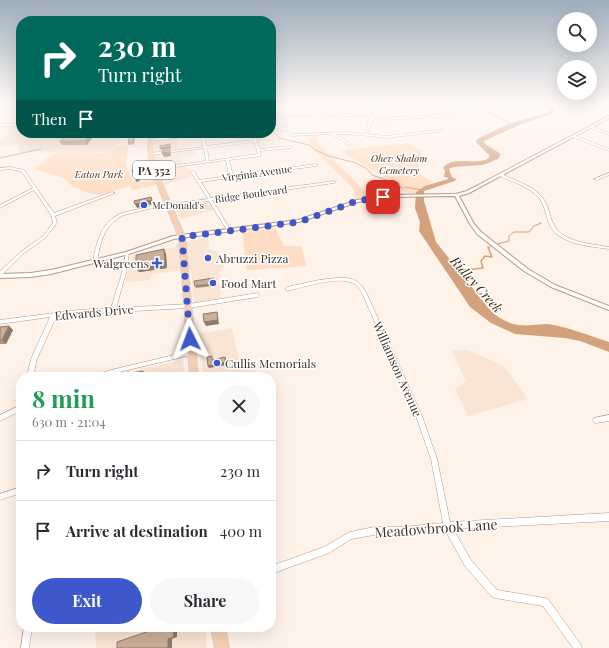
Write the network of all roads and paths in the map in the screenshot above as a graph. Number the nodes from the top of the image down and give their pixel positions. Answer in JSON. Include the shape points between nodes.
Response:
{"nodes":[{"id":1,"x":332,"y":134,"type":"edge"},
{"id":2,"x":369,"y":134,"type":"edge"},
{"id":3,"x":406,"y":134,"type":"edge"},
{"id":4,"x":577,"y":134,"type":"edge"},
{"id":5,"x":574,"y":136,"type":"junction"},
{"id":6,"x":167,"y":138,"type":"edge"},
{"id":7,"x":203,"y":138,"type":"edge"},
{"id":8,"x":256,"y":138,"type":"edge"},
{"id":9,"x":150,"y":140,"type":"joint"},
{"id":10,"x":257,"y":141,"type":"junction"},
{"id":11,"x":349,"y":144,"type":"dead end"},
{"id":12,"x":290,"y":146,"type":"dead end"},
{"id":13,"x":204,"y":147,"type":"junction"},
{"id":14,"x":260,"y":150,"type":"junction"},
{"id":15,"x":609,"y":150,"type":"edge"},
{"id":16,"x":150,"y":154,"type":"junction"},
{"id":17,"x":227,"y":159,"type":"junction"},
{"id":18,"x":208,"y":162,"type":"junction"},
{"id":19,"x":316,"y":165,"type":"dead end"},
{"id":20,"x":153,"y":169,"type":"junction"},
{"id":21,"x":0,"y":170,"type":"edge"},
{"id":22,"x":193,"y":172,"type":"dead end"},
{"id":23,"x":609,"y":174,"type":"edge"},
{"id":24,"x":502,"y":175,"type":"junction"},
{"id":25,"x":231,"y":176,"type":"junction"},
{"id":26,"x":596,"y":179,"type":"dead end"},
{"id":27,"x":198,"y":181,"type":"junction"},
{"id":28,"x":334,"y":182,"type":"dead end"},
{"id":29,"x":35,"y":188,"type":"junction"},
{"id":30,"x":114,"y":193,"type":"dead end"},
{"id":31,"x":456,"y":194,"type":"junction"},
{"id":32,"x":210,"y":199,"type":"junction"},
{"id":33,"x":169,"y":204,"type":"junction"},
{"id":34,"x":0,"y":207,"type":"edge"},
{"id":35,"x":53,"y":215,"type":"junction"},
{"id":36,"x":225,"y":223,"type":"junction"},
{"id":37,"x":230,"y":232,"type":"junction"},
{"id":38,"x":215,"y":234,"type":"junction"},
{"id":39,"x":182,"y":237,"type":"junction"},
{"id":40,"x":609,"y":248,"type":"edge"},
{"id":41,"x":127,"y":253,"type":"junction"},
{"id":42,"x":95,"y":261,"type":"junction"},
{"id":43,"x":0,"y":275,"type":"edge"},
{"id":44,"x":288,"y":288,"type":"dead end"},
{"id":45,"x":258,"y":295,"type":"dead end"},
{"id":46,"x":189,"y":306,"type":"junction"},
{"id":47,"x":609,"y":308,"type":"edge"},
{"id":48,"x":113,"y":310,"type":"junction"},
{"id":49,"x":54,"y":315,"type":"junction"},
{"id":50,"x":0,"y":322,"type":"edge"},
{"id":51,"x":191,"y":353,"type":"junction"},
{"id":52,"x":31,"y":372,"type":"edge"},
{"id":53,"x":112,"y":372,"type":"edge"},
{"id":54,"x":193,"y":372,"type":"edge"},
{"id":55,"x":16,"y":410,"type":"edge"},
{"id":56,"x":0,"y":418,"type":"edge"},
{"id":57,"x":609,"y":418,"type":"edge"},
{"id":58,"x":596,"y":420,"type":"dead end"},
{"id":59,"x":16,"y":492,"type":"edge"},
{"id":60,"x":0,"y":497,"type":"edge"},
{"id":61,"x":609,"y":517,"type":"edge"},
{"id":62,"x":447,"y":526,"type":"junction"},
{"id":63,"x":276,"y":568,"type":"edge"},
{"id":64,"x":27,"y":632,"type":"edge"},
{"id":65,"x":219,"y":632,"type":"edge"},
{"id":66,"x":25,"y":648,"type":"edge"},
{"id":67,"x":222,"y":648,"type":"edge"},
{"id":68,"x":578,"y":648,"type":"edge"}],
"edges":[{"from":1,"to":11,"type":"street"},
{"from":2,"to":3,"type":"street"},
{"from":4,"to":5,"type":"street"},
{"from":5,"to":15,"type":"street"},
{"from":5,"to":24,"type":"street"},
{"from":6,"to":9,"type":"street"},
{"from":7,"to":13,"type":"street"},
{"from":8,"to":10,"type":"street"},
{"from":9,"to":16,"type":"main road","number":"PA 352"},
{"from":10,"to":13,"type":"street"},
{"from":10,"to":14,"type":"street"},
{"from":12,"to":14,"type":"street"},
{"from":13,"to":16,"type":"street"},
{"from":13,"to":18,"type":"street"},
{"from":14,"to":17,"type":"street","via":[[260,155]]},
{"from":16,"to":20,"type":"main road","number":"PA 352"},
{"from":17,"to":18,"type":"street"},
{"from":17,"to":25,"type":"street"},
{"from":18,"to":20,"type":"street"},
{"from":19,"to":25,"type":"street","name":"Virginia Avenue"},
{"from":20,"to":33,"type":"main road","number":"PA 352"},
{"from":21,"to":29,"type":"street","via":[[11,168],[23,171]]},
{"from":22,"to":27,"type":"street"},
{"from":23,"to":26,"type":"street"},
{"from":24,"to":31,"type":"street","via":[[468,192]]},
{"from":24,"to":40,"type":"street","via":[[536,193],[542,199],[554,229],[562,235],[582,243]]},
{"from":25,"to":27,"type":"street","name":"Virginia Avenue"},
{"from":27,"to":32,"type":"street"},
{"from":28,"to":32,"type":"street","name":"Ridge Boulevard"},
{"from":29,"to":34,"type":"street"},
{"from":29,"to":35,"type":"street"},
{"from":30,"to":35,"type":"street"},
{"from":31,"to":37,"type":"street","via":[[392,196],[357,201],[299,222]]},
{"from":31,"to":47,"type":"street","via":[[479,233],[526,270],[553,286]]},
{"from":32,"to":33,"type":"street","name":"Ridge Boulevard"},
{"from":32,"to":36,"type":"street"},
{"from":33,"to":39,"type":"main road","number":"PA 352"},
{"from":33,"to":42,"type":"street","name":"Ridge Boulevard","via":[[116,216],[110,220],[98,243]]},
{"from":35,"to":43,"type":"street","via":[[55,223],[51,230],[11,262]]},
{"from":36,"to":37,"type":"street"},
{"from":36,"to":38,"type":"street","via":[[223,229]]},
{"from":37,"to":38,"type":"street"},
{"from":38,"to":39,"type":"street"},
{"from":39,"to":41,"type":"street"},
{"from":39,"to":46,"type":"main road","number":"PA 352"},
{"from":41,"to":42,"type":"street"},
{"from":41,"to":48,"type":"street"},
{"from":42,"to":43,"type":"street","via":[[31,275]]},
{"from":44,"to":62,"type":"street","name":"Williamson Avenue","via":[[349,279],[358,284],[364,292],[419,416],[434,459]]},
{"from":45,"to":46,"type":"street","name":"Edwards Drive"},
{"from":46,"to":48,"type":"street","name":"Edwards Drive"},
{"from":46,"to":51,"type":"main road","number":"PA 352"},
{"from":48,"to":49,"type":"street","name":"Edwards Drive"},
{"from":49,"to":50,"type":"street","name":"Edwards Drive"},
{"from":49,"to":52,"type":"street","via":[[34,359]]},
{"from":51,"to":53,"type":"street"},
{"from":51,"to":54,"type":"main road","number":"PA 352"},
{"from":55,"to":56,"type":"street"},
{"from":57,"to":58,"type":"street"},
{"from":59,"to":60,"type":"street"},
{"from":61,"to":62,"type":"street","name":"Meadowbrook Lane"},
{"from":62,"to":63,"type":"street","name":"Meadowbrook Lane","via":[[374,531],[350,536],[326,550]]},
{"from":62,"to":68,"type":"street","name":"Williamson Avenue","via":[[468,563],[495,594],[545,602]]},
{"from":64,"to":66,"type":"street"},
{"from":65,"to":67,"type":"main road"}]}
